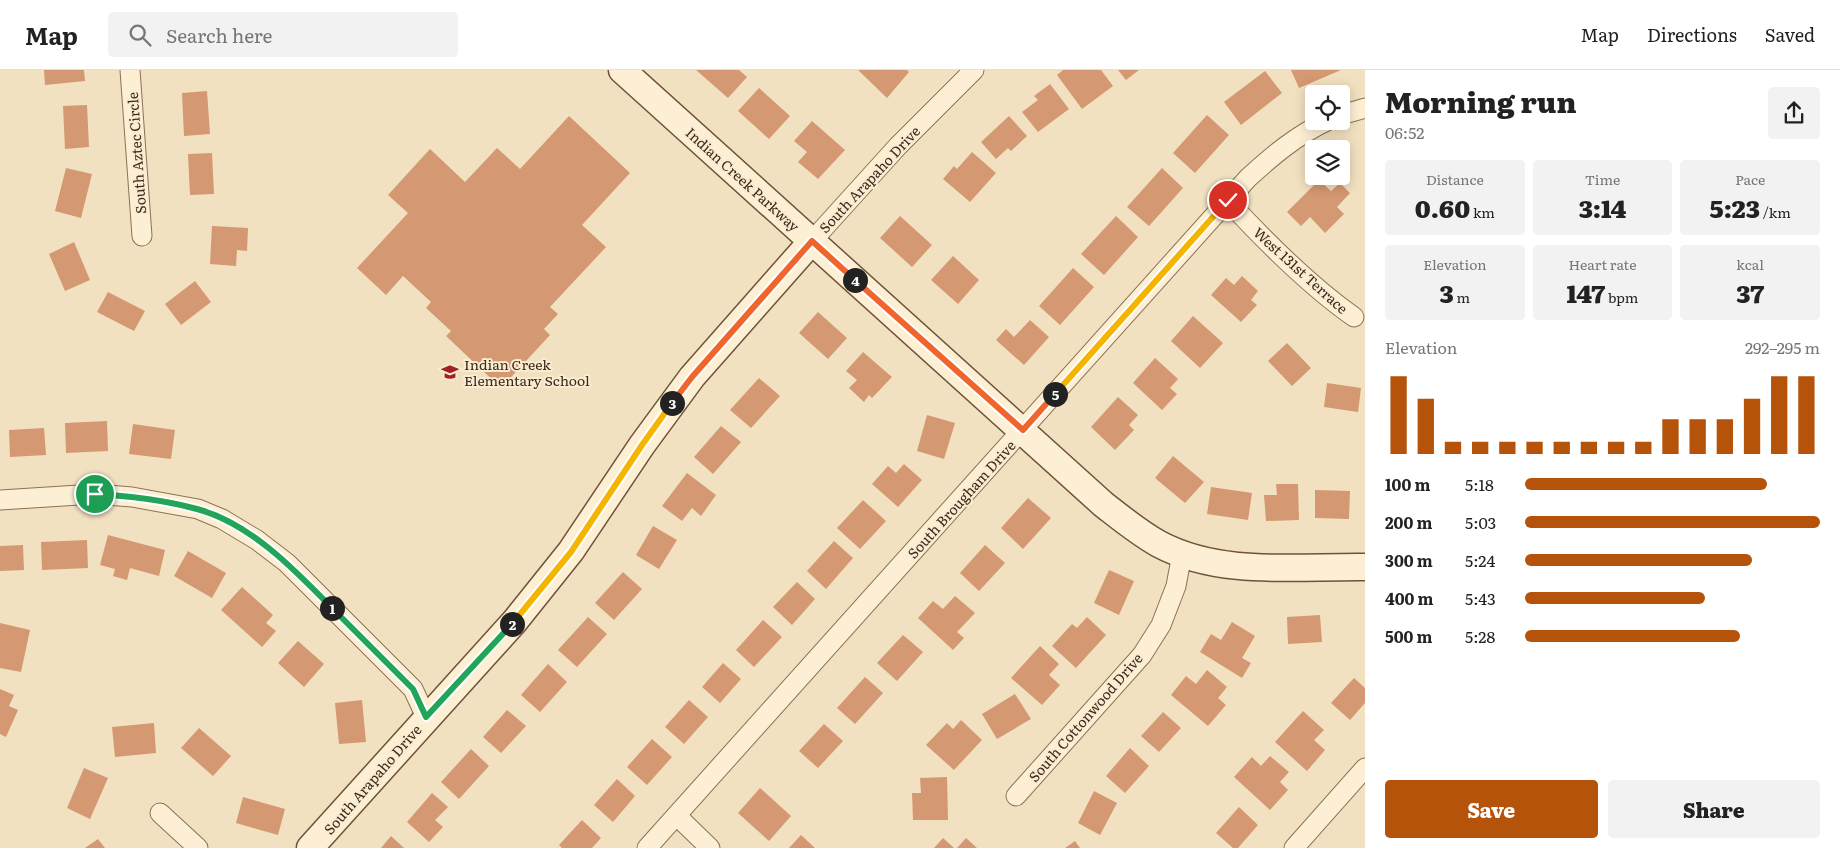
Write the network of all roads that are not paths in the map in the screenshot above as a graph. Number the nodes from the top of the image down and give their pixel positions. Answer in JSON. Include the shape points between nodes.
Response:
{"nodes":[{"id":1,"x":130,"y":70,"type":"edge"},
{"id":2,"x":622,"y":70,"type":"edge"},
{"id":3,"x":974,"y":70,"type":"edge"},
{"id":4,"x":1365,"y":108,"type":"edge"},
{"id":5,"x":1350,"y":112,"type":"edge"},
{"id":6,"x":1312,"y":130,"type":"edge"},
{"id":7,"x":1228,"y":200,"type":"junction"},
{"id":8,"x":142,"y":236,"type":"dead end"},
{"id":9,"x":812,"y":241,"type":"junction"},
{"id":10,"x":1354,"y":317,"type":"dead end"},
{"id":11,"x":1023,"y":430,"type":"junction"},
{"id":12,"x":0,"y":500,"type":"edge"},
{"id":13,"x":1182,"y":554,"type":"junction"},
{"id":14,"x":1365,"y":567,"type":"edge"},
{"id":15,"x":426,"y":717,"type":"junction"},
{"id":16,"x":1365,"y":768,"type":"edge"},
{"id":17,"x":1016,"y":796,"type":"dead end"},
{"id":18,"x":160,"y":813,"type":"dead end"},
{"id":19,"x":676,"y":816,"type":"junction"},
{"id":20,"x":198,"y":848,"type":"edge"},
{"id":21,"x":310,"y":848,"type":"edge"},
{"id":22,"x":647,"y":848,"type":"edge"},
{"id":23,"x":710,"y":848,"type":"edge"},
{"id":24,"x":1294,"y":848,"type":"edge"}],
"edges":[{"from":1,"to":8,"type":"street","name":"South Aztec Circle"},
{"from":2,"to":9,"type":"street","name":"Indian Creek Parkway"},
{"from":3,"to":9,"type":"street","name":"South Arapaho Drive","via":[[898,146]]},
{"from":4,"to":5,"type":"street"},
{"from":6,"to":7,"type":"street","name":"South Brougham Drive","via":[[1275,154]]},
{"from":7,"to":10,"type":"street","name":"West 131st Terrace","via":[[1250,226]]},
{"from":7,"to":11,"type":"street","name":"South Brougham Drive"},
{"from":9,"to":11,"type":"street","name":"Indian Creek Parkway"},
{"from":9,"to":15,"type":"street","name":"South Arapaho Drive","via":[[692,377],[571,552],[495,643]]},
{"from":11,"to":13,"type":"street","name":"Indian Creek Parkway","via":[[1138,531]]},
{"from":11,"to":19,"type":"street","name":"South Brougham Drive"},
{"from":12,"to":15,"type":"street","via":[[95,494],[132,497],[198,509],[222,519],[288,563],[413,689]]},
{"from":13,"to":14,"type":"street","name":"Indian Creek Parkway","via":[[1252,567]]},
{"from":13,"to":17,"type":"street","name":"South Cottonwood Drive","via":[[1176,586],[1161,624],[1142,655]]},
{"from":15,"to":21,"type":"street","name":"South Arapaho Drive"},
{"from":16,"to":24,"type":"street"},
{"from":18,"to":20,"type":"street"},
{"from":19,"to":22,"type":"street","name":"South Brougham Drive"},
{"from":19,"to":23,"type":"street"}]}
